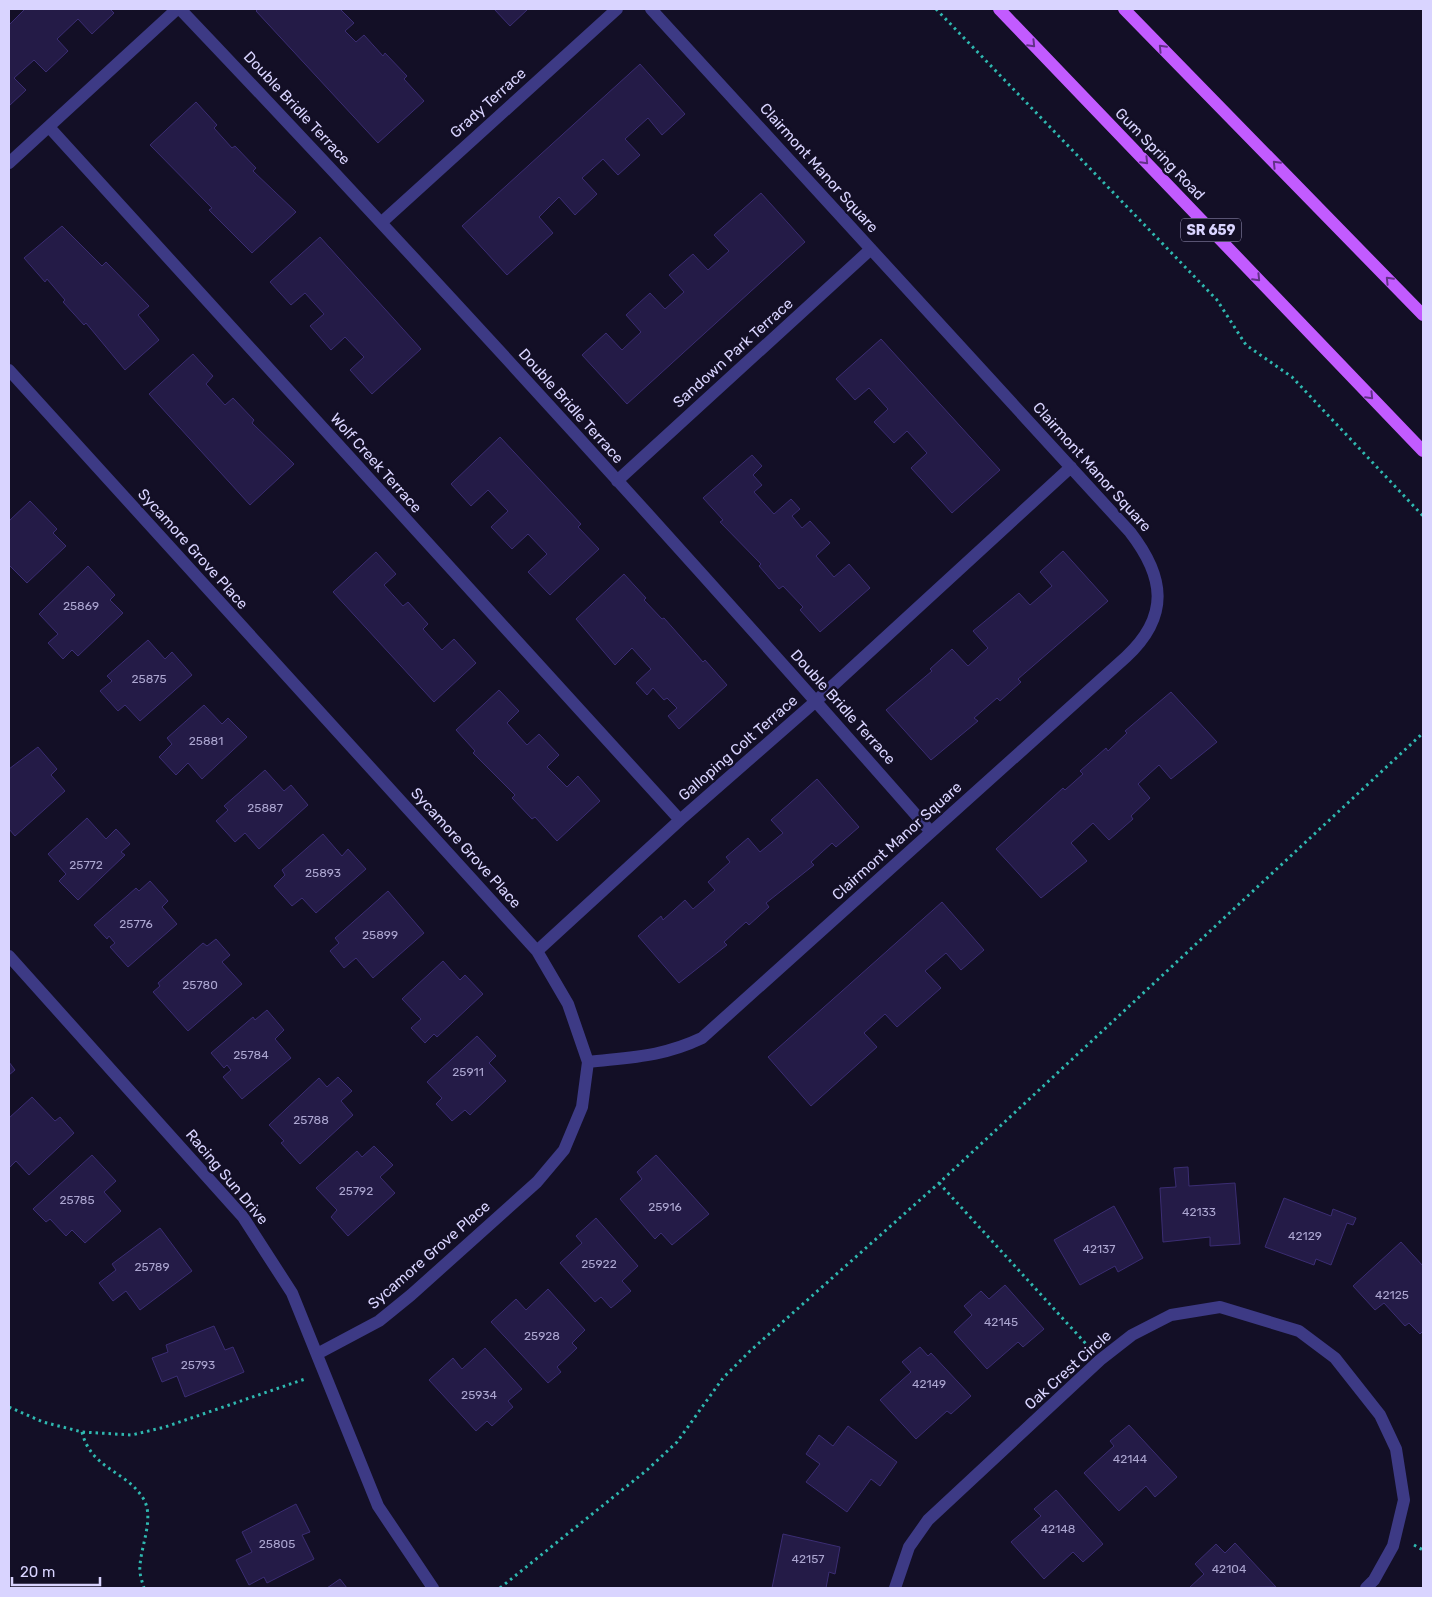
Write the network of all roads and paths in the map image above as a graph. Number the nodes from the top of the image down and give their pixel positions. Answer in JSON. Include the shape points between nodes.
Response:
{"nodes":[{"id":1,"x":178,"y":9,"type":"edge"},
{"id":2,"x":617,"y":9,"type":"edge"},
{"id":3,"x":651,"y":9,"type":"edge"},
{"id":4,"x":936,"y":9,"type":"edge"},
{"id":5,"x":998,"y":9,"type":"edge"},
{"id":6,"x":1124,"y":9,"type":"edge"},
{"id":7,"x":48,"y":127,"type":"junction"},
{"id":8,"x":9,"y":162,"type":"edge"},
{"id":9,"x":382,"y":222,"type":"junction"},
{"id":10,"x":871,"y":249,"type":"junction"},
{"id":11,"x":1423,"y":315,"type":"edge"},
{"id":12,"x":9,"y":370,"type":"edge"},
{"id":13,"x":1423,"y":451,"type":"edge"},
{"id":14,"x":1071,"y":467,"type":"junction"},
{"id":15,"x":617,"y":481,"type":"junction"},
{"id":16,"x":1423,"y":516,"type":"edge"},
{"id":17,"x":816,"y":701,"type":"junction"},
{"id":18,"x":1423,"y":734,"type":"edge"},
{"id":19,"x":680,"y":820,"type":"junction"},
{"id":20,"x":931,"y":832,"type":"junction"},
{"id":21,"x":537,"y":951,"type":"junction"},
{"id":22,"x":9,"y":956,"type":"edge"},
{"id":23,"x":588,"y":1062,"type":"junction"},
{"id":24,"x":939,"y":1183,"type":"junction"},
{"id":25,"x":317,"y":1354,"type":"junction"},
{"id":26,"x":1100,"y":1360,"type":"junction"},
{"id":27,"x":324,"y":1371,"type":"junction"},
{"id":28,"x":9,"y":1408,"type":"edge"},
{"id":29,"x":82,"y":1432,"type":"junction"},
{"id":30,"x":144,"y":1588,"type":"edge"},
{"id":31,"x":432,"y":1588,"type":"edge"},
{"id":32,"x":500,"y":1588,"type":"edge"},
{"id":33,"x":896,"y":1588,"type":"edge"},
{"id":34,"x":1366,"y":1588,"type":"edge"}],
"edges":[{"from":1,"to":7,"type":"street"},
{"from":1,"to":9,"type":"street","name":"Double Bridle Terrace"},
{"from":2,"to":9,"type":"street","name":"Grady Terrace"},
{"from":3,"to":10,"type":"street","name":"Clairmont Manor Square"},
{"from":4,"to":16,"type":"path","via":[[1217,300],[1246,345],[1292,377]]},
{"from":5,"to":13,"type":"main road","name":"Gum Spring Road","number":"SR 659","one_way":true},
{"from":11,"to":6,"type":"main road","one_way":true},
{"from":7,"to":8,"type":"street"},
{"from":7,"to":19,"type":"street","name":"Wolf Creek Terrace"},
{"from":9,"to":15,"type":"street","name":"Double Bridle Terrace"},
{"from":10,"to":14,"type":"street","name":"Clairmont Manor Square"},
{"from":10,"to":15,"type":"street","name":"Sandown Park Terrace"},
{"from":12,"to":21,"type":"street","name":"Sycamore Grove Place"},
{"from":14,"to":17,"type":"street","name":"Galloping Colt Terrace"},
{"from":14,"to":20,"type":"street","name":"Clairmont Manor Square","via":[[1130,532],[1147,556],[1158,588],[1158,606],[1152,624],[1132,652]]},
{"from":15,"to":17,"type":"street","name":"Double Bridle Terrace"},
{"from":17,"to":19,"type":"street","name":"Galloping Colt Terrace"},
{"from":17,"to":20,"type":"street","name":"Double Bridle Terrace"},
{"from":18,"to":24,"type":"path"},
{"from":19,"to":21,"type":"street","name":"Galloping Colt Terrace"},
{"from":20,"to":23,"type":"street","name":"Clairmont Manor Square","via":[[702,1038],[676,1050],[648,1057]]},
{"from":21,"to":23,"type":"street","name":"Sycamore Grove Place","via":[[568,1004]]},
{"from":22,"to":25,"type":"street","name":"Racing Sun Drive","via":[[243,1217],[292,1292]]},
{"from":23,"to":25,"type":"street","name":"Sycamore Grove Place","via":[[582,1107],[564,1150],[537,1182],[379,1321]]},
{"from":24,"to":26,"type":"path"},
{"from":24,"to":32,"type":"path","via":[[750,1351],[723,1378],[677,1442],[653,1465]]},
{"from":25,"to":27,"type":"street","name":"Racing Sun Drive"},
{"from":26,"to":33,"type":"street","name":"Oak Crest Circle","via":[[928,1520],[909,1547]]},
{"from":26,"to":34,"type":"street","name":"Oak Crest Circle","via":[[1132,1335],[1171,1315],[1220,1307],[1299,1331],[1334,1358],[1380,1415],[1396,1449],[1404,1500],[1393,1546]]},
{"from":27,"to":29,"type":"path","via":[[165,1427],[132,1435]]},
{"from":27,"to":31,"type":"street","name":"Racing Sun Drive","via":[[378,1506]]},
{"from":28,"to":29,"type":"path","via":[[43,1422]]},
{"from":29,"to":30,"type":"path","via":[[86,1447],[144,1499],[148,1516],[139,1568]]}]}
